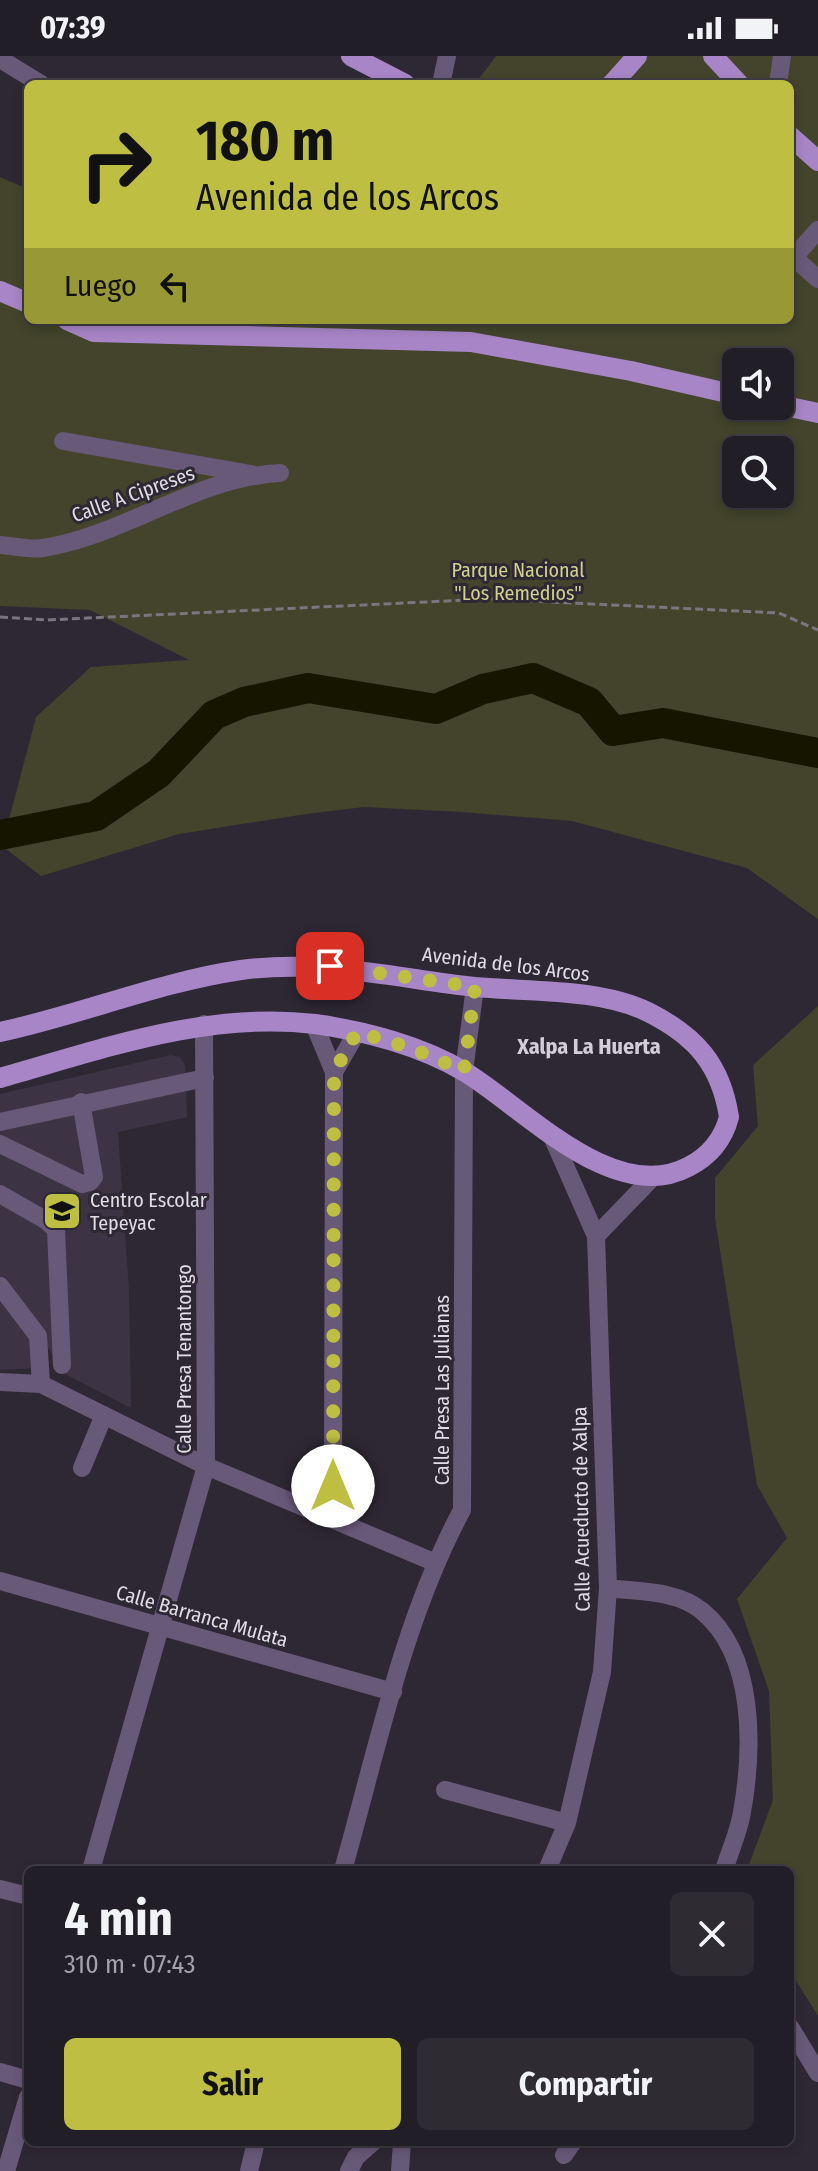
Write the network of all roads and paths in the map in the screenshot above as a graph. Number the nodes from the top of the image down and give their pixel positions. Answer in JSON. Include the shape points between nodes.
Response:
{"nodes":[{"id":1,"x":351,"y":56,"type":"edge"},
{"id":2,"x":637,"y":56,"type":"edge"},
{"id":3,"x":713,"y":56,"type":"edge"},
{"id":4,"x":782,"y":56,"type":"edge"},
{"id":5,"x":441,"y":58,"type":"edge"},
{"id":6,"x":1,"y":63,"type":"edge"},
{"id":7,"x":33,"y":80,"type":"edge"},
{"id":8,"x":397,"y":80,"type":"edge"},
{"id":9,"x":441,"y":80,"type":"edge"},
{"id":10,"x":616,"y":80,"type":"edge"},
{"id":11,"x":735,"y":80,"type":"edge"},
{"id":12,"x":779,"y":80,"type":"edge"},
{"id":13,"x":794,"y":140,"type":"edge"},
{"id":14,"x":818,"y":161,"type":"edge"},
{"id":15,"x":818,"y":230,"type":"edge"},
{"id":16,"x":794,"y":254,"type":"edge"},
{"id":17,"x":794,"y":258,"type":"edge"},
{"id":18,"x":818,"y":279,"type":"edge"},
{"id":19,"x":0,"y":291,"type":"edge"},
{"id":20,"x":24,"y":301,"type":"edge"},
{"id":21,"x":76,"y":324,"type":"edge"},
{"id":22,"x":722,"y":392,"type":"edge"},
{"id":23,"x":794,"y":408,"type":"edge"},
{"id":24,"x":818,"y":413,"type":"edge"},
{"id":25,"x":63,"y":441,"type":"dead end"},
{"id":26,"x":280,"y":473,"type":"dead end"},
{"id":27,"x":253,"y":474,"type":"junction"},
{"id":28,"x":0,"y":545,"type":"edge"},
{"id":29,"x":0,"y":617,"type":"edge"},
{"id":30,"x":818,"y":630,"type":"edge"},
{"id":31,"x":475,"y":987,"type":"junction"},
{"id":32,"x":204,"y":1024,"type":"junction"},
{"id":33,"x":314,"y":1024,"type":"junction"},
{"id":34,"x":0,"y":1032,"type":"edge"},
{"id":35,"x":357,"y":1032,"type":"junction"},
{"id":36,"x":464,"y":1071,"type":"junction"},
{"id":37,"x":334,"y":1072,"type":"junction"},
{"id":38,"x":0,"y":1078,"type":"edge"},
{"id":39,"x":205,"y":1078,"type":"junction"},
{"id":40,"x":81,"y":1102,"type":"junction"},
{"id":41,"x":0,"y":1122,"type":"edge"},
{"id":42,"x":551,"y":1134,"type":"junction"},
{"id":43,"x":0,"y":1144,"type":"edge"},
{"id":44,"x":653,"y":1177,"type":"junction"},
{"id":45,"x":0,"y":1194,"type":"edge"},
{"id":46,"x":596,"y":1236,"type":"junction"},
{"id":47,"x":0,"y":1286,"type":"edge"},
{"id":48,"x":38,"y":1336,"type":"junction"},
{"id":49,"x":59,"y":1337,"type":"junction"},
{"id":50,"x":62,"y":1365,"type":"dead end"},
{"id":51,"x":0,"y":1382,"type":"edge"},
{"id":52,"x":41,"y":1384,"type":"junction"},
{"id":53,"x":104,"y":1415,"type":"junction"},
{"id":54,"x":206,"y":1466,"type":"junction"},
{"id":55,"x":82,"y":1468,"type":"dead end"},
{"id":56,"x":333,"y":1486,"type":"dead end"},
{"id":57,"x":436,"y":1563,"type":"junction"},
{"id":58,"x":0,"y":1581,"type":"edge"},
{"id":59,"x":608,"y":1588,"type":"junction"},
{"id":60,"x":158,"y":1627,"type":"junction"},
{"id":61,"x":393,"y":1692,"type":"junction"},
{"id":62,"x":445,"y":1790,"type":"dead end"},
{"id":63,"x":567,"y":1823,"type":"junction"},
{"id":64,"x":92,"y":1866,"type":"edge"},
{"id":65,"x":344,"y":1866,"type":"edge"},
{"id":66,"x":549,"y":1866,"type":"edge"},
{"id":67,"x":725,"y":1866,"type":"edge"},
{"id":68,"x":0,"y":1889,"type":"edge"},
{"id":69,"x":24,"y":1895,"type":"edge"},
{"id":70,"x":794,"y":2034,"type":"edge"},
{"id":71,"x":0,"y":2072,"type":"edge"},
{"id":72,"x":818,"y":2073,"type":"edge"},
{"id":73,"x":24,"y":2079,"type":"edge"},
{"id":74,"x":24,"y":2110,"type":"edge"},
{"id":75,"x":255,"y":2146,"type":"edge"},
{"id":76,"x":368,"y":2146,"type":"edge"},
{"id":77,"x":402,"y":2146,"type":"edge"},
{"id":78,"x":6,"y":2171,"type":"edge"},
{"id":79,"x":249,"y":2171,"type":"edge"},
{"id":80,"x":349,"y":2171,"type":"edge"},
{"id":81,"x":400,"y":2171,"type":"edge"}],
"edges":[{"from":1,"to":8,"type":"main road"},
{"from":2,"to":10,"type":"main road"},
{"from":3,"to":11,"type":"main road"},
{"from":4,"to":12,"type":"street"},
{"from":5,"to":9,"type":"street"},
{"from":6,"to":7,"type":"street"},
{"from":13,"to":14,"type":"main road"},
{"from":15,"to":16,"type":"street"},
{"from":17,"to":18,"type":"street"},
{"from":19,"to":20,"type":"main road"},
{"from":21,"to":22,"type":"main road","via":[[94,332],[471,342]]},
{"from":23,"to":24,"type":"main road"},
{"from":25,"to":27,"type":"street"},
{"from":26,"to":27,"type":"street","name":"Calle A Cipreses"},
{"from":27,"to":28,"type":"street","name":"Calle A Cipreses","via":[[106,531],[41,549]]},
{"from":29,"to":30,"type":"path","via":[[47,620],[489,599],[779,613]]},
{"from":31,"to":34,"type":"main road","name":"Avenida de los Arcos","via":[[330,966],[240,971]]},
{"from":31,"to":36,"type":"street","name":"Calle Presa Las Julianas"},
{"from":31,"to":44,"type":"main road","name":"Avenida de los Arcos","via":[[579,994],[647,1011],[701,1049],[715,1066],[727,1101],[725,1133],[692,1165]]},
{"from":32,"to":33,"type":"main road","name":"Avenida de los Arcos"},
{"from":32,"to":38,"type":"main road","name":"Avenida de los Arcos"},
{"from":32,"to":39,"type":"street","name":"Calle Presa Tenantongo"},
{"from":33,"to":35,"type":"main road","name":"Avenida de los Arcos"},
{"from":33,"to":37,"type":"street"},
{"from":35,"to":36,"type":"main road","name":"Avenida de los Arcos"},
{"from":35,"to":37,"type":"street"},
{"from":36,"to":42,"type":"main road","name":"Avenida de los Arcos"},
{"from":36,"to":57,"type":"street","name":"Calle Presa Las Julianas","via":[[465,1476],[462,1510]]},
{"from":37,"to":56,"type":"street"},
{"from":39,"to":40,"type":"street"},
{"from":39,"to":54,"type":"street","name":"Calle Presa Tenantongo"},
{"from":40,"to":41,"type":"street"},
{"from":40,"to":43,"type":"street","via":[[94,1177],[90,1182],[82,1184]]},
{"from":42,"to":44,"type":"main road","name":"Avenida de los Arcos","via":[[606,1167]]},
{"from":42,"to":46,"type":"street","name":"Calle Acueducto de Xalpa"},
{"from":44,"to":46,"type":"street"},
{"from":45,"to":49,"type":"street","via":[[56,1230]]},
{"from":46,"to":59,"type":"street","name":"Calle Acueducto de Xalpa"},
{"from":47,"to":48,"type":"street"},
{"from":48,"to":49,"type":"street"},
{"from":48,"to":52,"type":"street"},
{"from":49,"to":50,"type":"street"},
{"from":51,"to":52,"type":"street"},
{"from":52,"to":53,"type":"street"},
{"from":53,"to":54,"type":"street"},
{"from":53,"to":55,"type":"street"},
{"from":54,"to":57,"type":"street"},
{"from":54,"to":60,"type":"street","name":"Calle Presa Tenantongo"},
{"from":57,"to":61,"type":"street","name":"Calle Presa Las Julianas"},
{"from":58,"to":60,"type":"street","name":"Calle Barranca Mulata"},
{"from":59,"to":63,"type":"street","name":"Calle Acueducto de Xalpa","via":[[602,1672]]},
{"from":59,"to":67,"type":"street","via":[[672,1596],[701,1610],[723,1635],[738,1667],[749,1759],[742,1815]]},
{"from":60,"to":61,"type":"street","name":"Calle Barranca Mulata"},
{"from":60,"to":64,"type":"street","name":"Calle Presa Tenantongo"},
{"from":61,"to":65,"type":"street","name":"Calle Presa Las Julianas"},
{"from":62,"to":63,"type":"street"},
{"from":63,"to":66,"type":"street","name":"Calle Acueducto de Xalpa"},
{"from":68,"to":69,"type":"street"},
{"from":70,"to":72,"type":"street"},
{"from":71,"to":73,"type":"street"},
{"from":74,"to":78,"type":"street"},
{"from":75,"to":79,"type":"street"},
{"from":76,"to":80,"type":"street"},
{"from":77,"to":81,"type":"street"}]}
